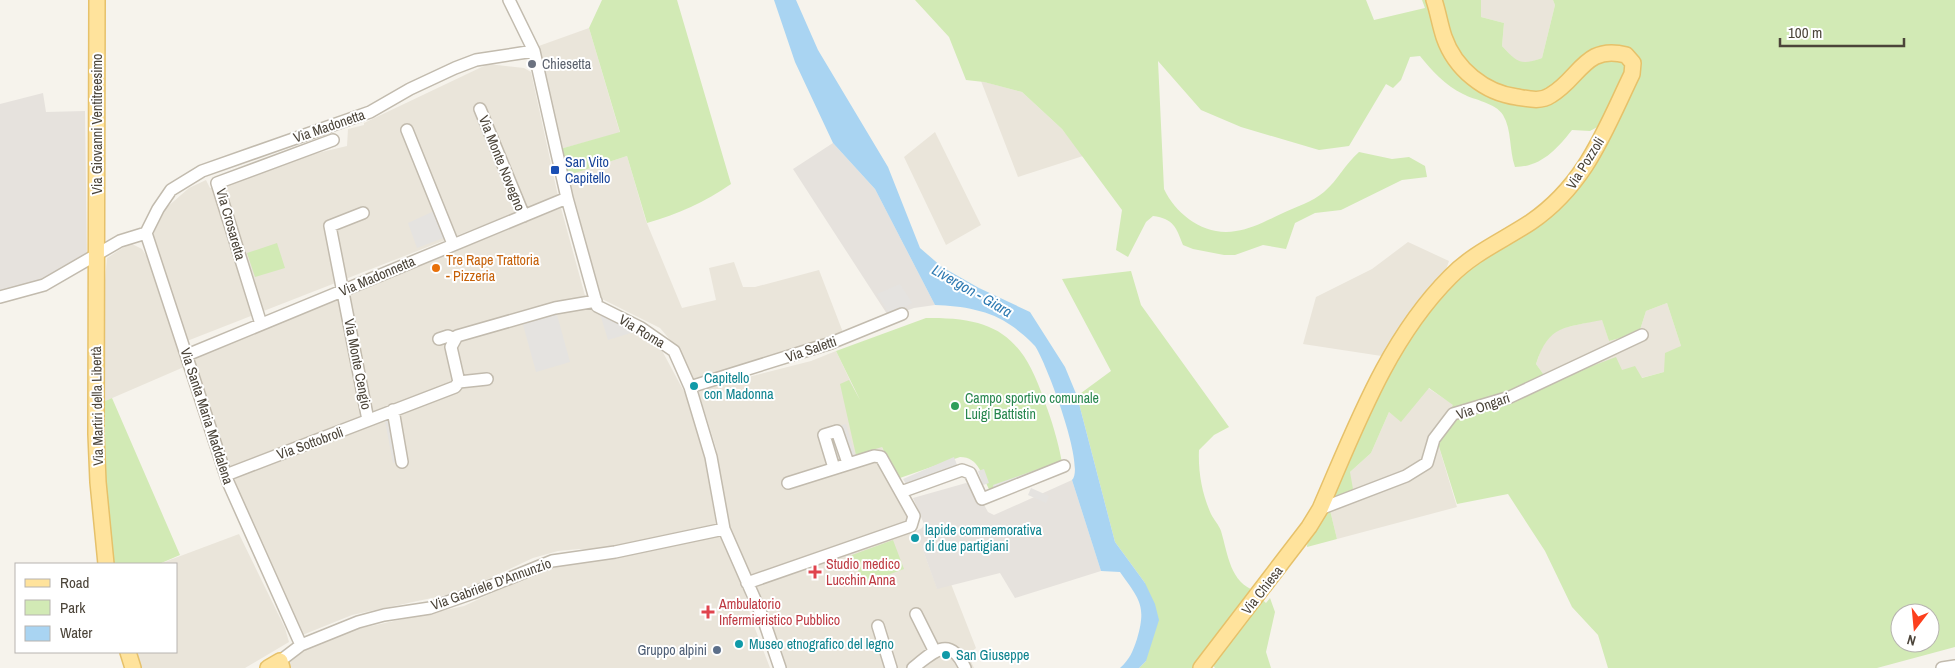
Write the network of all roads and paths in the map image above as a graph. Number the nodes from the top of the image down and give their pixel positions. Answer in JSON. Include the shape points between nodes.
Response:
{"nodes":[{"id":1,"x":97,"y":0,"type":"edge"},
{"id":2,"x":510,"y":0,"type":"edge"},
{"id":3,"x":1434,"y":0,"type":"edge"},
{"id":4,"x":534,"y":51,"type":"junction"},
{"id":5,"x":480,"y":109,"type":"dead end"},
{"id":6,"x":407,"y":130,"type":"dead end"},
{"id":7,"x":333,"y":140,"type":"dead end"},
{"id":8,"x":568,"y":198,"type":"junction"},
{"id":9,"x":363,"y":213,"type":"dead end"},
{"id":10,"x":524,"y":216,"type":"junction"},
{"id":11,"x":146,"y":233,"type":"junction"},
{"id":12,"x":453,"y":244,"type":"junction"},
{"id":13,"x":96,"y":251,"type":"junction"},
{"id":14,"x":344,"y":290,"type":"junction"},
{"id":15,"x":0,"y":298,"type":"edge"},
{"id":16,"x":596,"y":304,"type":"junction"},
{"id":17,"x":902,"y":314,"type":"dead end"},
{"id":18,"x":260,"y":324,"type":"junction"},
{"id":19,"x":1642,"y":335,"type":"dead end"},
{"id":20,"x":439,"y":339,"type":"dead end"},
{"id":21,"x":454,"y":339,"type":"junction"},
{"id":22,"x":187,"y":355,"type":"junction"},
{"id":23,"x":487,"y":379,"type":"dead end"},
{"id":24,"x":459,"y":382,"type":"junction"},
{"id":25,"x":690,"y":387,"type":"junction"},
{"id":26,"x":393,"y":410,"type":"junction"},
{"id":27,"x":368,"y":420,"type":"junction"},
{"id":28,"x":402,"y":462,"type":"dead end"},
{"id":29,"x":848,"y":463,"type":"junction"},
{"id":30,"x":1064,"y":466,"type":"dead end"},
{"id":31,"x":834,"y":468,"type":"junction"},
{"id":32,"x":226,"y":476,"type":"junction"},
{"id":33,"x":788,"y":482,"type":"dead end"},
{"id":34,"x":901,"y":492,"type":"junction"},
{"id":35,"x":1320,"y":509,"type":"junction"},
{"id":36,"x":724,"y":529,"type":"junction"},
{"id":37,"x":106,"y":563,"type":"edge"},
{"id":38,"x":748,"y":583,"type":"junction"},
{"id":39,"x":916,"y":614,"type":"dead end"},
{"id":40,"x":878,"y":626,"type":"dead end"},
{"id":41,"x":301,"y":645,"type":"junction"},
{"id":42,"x":935,"y":652,"type":"junction"},
{"id":43,"x":128,"y":653,"type":"edge"},
{"id":44,"x":277,"y":666,"type":"edge"},
{"id":45,"x":1955,"y":666,"type":"edge"},
{"id":46,"x":133,"y":668,"type":"edge"},
{"id":47,"x":780,"y":668,"type":"edge"},
{"id":48,"x":890,"y":668,"type":"edge"},
{"id":49,"x":913,"y":668,"type":"edge"},
{"id":50,"x":965,"y":668,"type":"edge"},
{"id":51,"x":1201,"y":668,"type":"edge"},
{"id":52,"x":1942,"y":668,"type":"edge"}],
"edges":[{"from":1,"to":13,"type":"main road","name":"Via Giovanni Ventitreesimo"},
{"from":2,"to":4,"type":"street"},
{"from":3,"to":35,"type":"main road","name":"Via Pozzoli","via":[[1444,37],[1463,68],[1474,79],[1504,95],[1541,99],[1552,95],[1593,56],[1608,52],[1626,55],[1632,63],[1632,74],[1596,149],[1567,193],[1532,221],[1478,254],[1450,276],[1410,327],[1374,387]]},
{"from":4,"to":8,"type":"street"},
{"from":4,"to":11,"type":"street","name":"Via Madonetta","via":[[476,60],[410,89],[370,112],[202,171],[171,190]]},
{"from":5,"to":10,"type":"street","name":"Via Monte Novegno"},
{"from":6,"to":12,"type":"street"},
{"from":7,"to":18,"type":"street","name":"Via Crosaretta","via":[[217,184]]},
{"from":8,"to":10,"type":"street","name":"Via Madonnetta"},
{"from":8,"to":16,"type":"street"},
{"from":9,"to":14,"type":"street","name":"Via Monte Cengio","via":[[330,226]]},
{"from":10,"to":12,"type":"street","name":"Via Madonnetta"},
{"from":11,"to":13,"type":"street"},
{"from":11,"to":22,"type":"street","name":"Via Santa Maria Maddalena"},
{"from":12,"to":14,"type":"street","name":"Via Madonnetta"},
{"from":13,"to":15,"type":"street","via":[[44,284]]},
{"from":13,"to":37,"type":"main road","name":"Via Martiri della Libertà","via":[[96,444]]},
{"from":14,"to":18,"type":"street","name":"Via Madonnetta"},
{"from":14,"to":27,"type":"street","name":"Via Monte Cengio"},
{"from":16,"to":21,"type":"street","via":[[550,310]]},
{"from":16,"to":25,"type":"street","name":"Via Roma","via":[[641,328],[674,351]]},
{"from":17,"to":25,"type":"street","name":"Via Saletti","via":[[832,343]]},
{"from":18,"to":22,"type":"street","name":"Via Madonnetta"},
{"from":19,"to":35,"type":"street","name":"Via Ongari","via":[[1510,397],[1452,414],[1434,439],[1427,463],[1406,476]]},
{"from":20,"to":21,"type":"street","via":[[448,336]]},
{"from":21,"to":24,"type":"street","via":[[451,348]]},
{"from":22,"to":32,"type":"street","name":"Via Santa Maria Maddalena"},
{"from":23,"to":24,"type":"street","name":"Via Sottobroli"},
{"from":24,"to":26,"type":"street","name":"Via Sottobroli","via":[[455,387]]},
{"from":25,"to":36,"type":"street","name":"Via Roma","via":[[711,457]]},
{"from":26,"to":27,"type":"street","name":"Via Sottobroli"},
{"from":26,"to":28,"type":"street"},
{"from":27,"to":32,"type":"street","name":"Via Sottobroli"},
{"from":29,"to":31,"type":"street"},
{"from":29,"to":31,"type":"street","via":[[837,431],[824,435]]},
{"from":29,"to":34,"type":"street","via":[[882,457]]},
{"from":30,"to":34,"type":"street","via":[[982,499],[970,473],[962,470]]},
{"from":31,"to":33,"type":"street"},
{"from":32,"to":41,"type":"street","name":"Via Santa Maria Maddalena"},
{"from":34,"to":38,"type":"street","via":[[914,516],[911,526]]},
{"from":35,"to":51,"type":"main road","name":"Via Chiesa","via":[[1277,571]]},
{"from":36,"to":38,"type":"street","name":"Via Roma"},
{"from":36,"to":41,"type":"street","name":"Via Gabriele D'Annunzio","via":[[615,552],[552,561],[430,608],[358,622]]},
{"from":38,"to":47,"type":"street","name":"Via Roma"},
{"from":39,"to":42,"type":"street"},
{"from":40,"to":48,"type":"street"},
{"from":41,"to":44,"type":"street","name":"Via Gabriele D'Annunzio"},
{"from":42,"to":49,"type":"street"},
{"from":42,"to":50,"type":"street","via":[[951,649],[958,654]]},
{"from":43,"to":46,"type":"main road"},
{"from":45,"to":52,"type":"street"}]}
